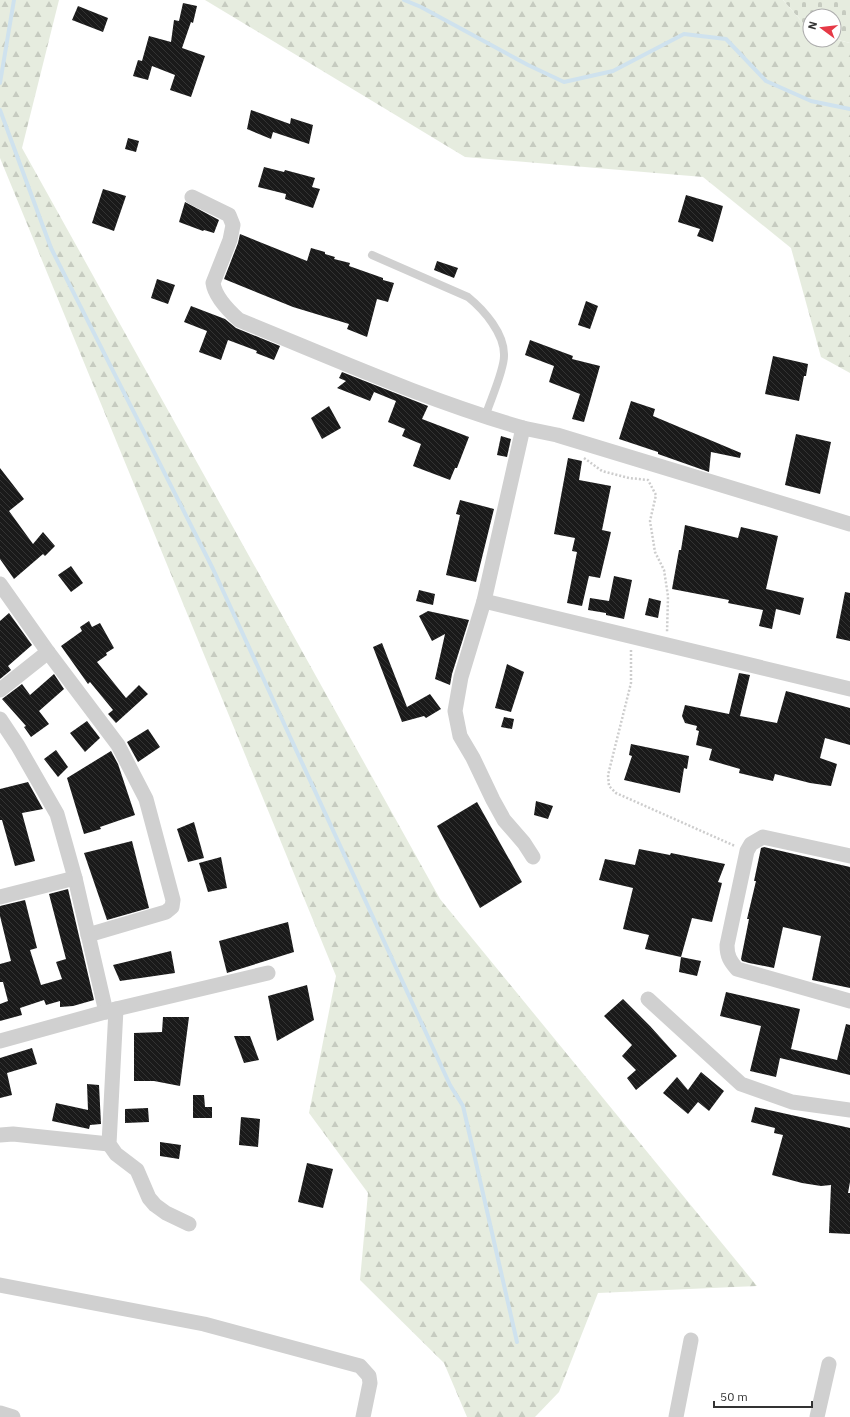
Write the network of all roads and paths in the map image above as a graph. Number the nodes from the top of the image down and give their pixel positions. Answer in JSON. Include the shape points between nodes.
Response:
{"nodes":[{"id":1,"x":192,"y":197,"type":"dead end"},
{"id":2,"x":372,"y":255,"type":"dead end"},
{"id":3,"x":485,"y":417,"type":"junction"},
{"id":4,"x":524,"y":428,"type":"junction"},
{"id":5,"x":572,"y":440,"type":"junction"},
{"id":6,"x":850,"y":524,"type":"edge"},
{"id":7,"x":0,"y":584,"type":"edge"},
{"id":8,"x":484,"y":601,"type":"junction"},
{"id":9,"x":630,"y":636,"type":"junction"},
{"id":10,"x":668,"y":645,"type":"junction"},
{"id":11,"x":48,"y":652,"type":"junction"},
{"id":12,"x":850,"y":689,"type":"edge"},
{"id":13,"x":0,"y":690,"type":"edge"},
{"id":14,"x":0,"y":719,"type":"edge"},
{"id":15,"x":747,"y":851,"type":"junction"},
{"id":16,"x":850,"y":856,"type":"edge"},
{"id":17,"x":533,"y":857,"type":"dead end"},
{"id":18,"x":75,"y":878,"type":"junction"},
{"id":19,"x":0,"y":897,"type":"edge"},
{"id":20,"x":88,"y":935,"type":"junction"},
{"id":21,"x":268,"y":973,"type":"dead end"},
{"id":22,"x":648,"y":999,"type":"dead end"},
{"id":23,"x":850,"y":1001,"type":"edge"},
{"id":24,"x":111,"y":1011,"type":"junction"},
{"id":25,"x":0,"y":1041,"type":"edge"},
{"id":26,"x":850,"y":1110,"type":"edge"},
{"id":27,"x":0,"y":1134,"type":"edge"},
{"id":28,"x":109,"y":1144,"type":"junction"},
{"id":29,"x":189,"y":1224,"type":"dead end"},
{"id":30,"x":0,"y":1285,"type":"edge"},
{"id":31,"x":691,"y":1340,"type":"dead end"},
{"id":32,"x":829,"y":1364,"type":"dead end"},
{"id":33,"x":0,"y":1413,"type":"edge"},
{"id":34,"x":13,"y":1417,"type":"edge"},
{"id":35,"x":363,"y":1417,"type":"edge"},
{"id":36,"x":676,"y":1417,"type":"edge"},
{"id":37,"x":817,"y":1417,"type":"edge"}],
"edges":[{"from":1,"to":3,"type":"street","via":[[229,215],[233,225],[230,240],[213,282],[214,289],[239,320]]},
{"from":2,"to":3,"type":"lane","via":[[468,297],[492,321],[505,355]]},
{"from":3,"to":4,"type":"street"},
{"from":4,"to":5,"type":"street"},
{"from":4,"to":8,"type":"street"},
{"from":5,"to":6,"type":"street"},
{"from":5,"to":10,"type":"path","via":[[576,452],[602,471],[648,480],[656,495],[650,521],[655,552],[664,570],[668,596]]},
{"from":7,"to":11,"type":"street"},
{"from":8,"to":9,"type":"street"},
{"from":8,"to":17,"type":"street","via":[[461,677],[455,711],[460,736],[493,800],[504,820]]},
{"from":9,"to":10,"type":"street"},
{"from":9,"to":15,"type":"path","via":[[631,683],[608,775],[609,786],[616,793]]},
{"from":10,"to":12,"type":"street"},
{"from":11,"to":13,"type":"street"},
{"from":11,"to":20,"type":"street","via":[[118,745],[146,799],[173,900],[172,907],[166,912]]},
{"from":14,"to":18,"type":"street","via":[[57,814]]},
{"from":15,"to":16,"type":"street","via":[[751,844],[763,837]]},
{"from":15,"to":23,"type":"street","via":[[727,945],[731,963],[737,969]]},
{"from":18,"to":19,"type":"street"},
{"from":18,"to":20,"type":"street"},
{"from":20,"to":24,"type":"street"},
{"from":21,"to":24,"type":"street"},
{"from":22,"to":26,"type":"street","via":[[741,1084],[792,1102]]},
{"from":24,"to":25,"type":"street"},
{"from":24,"to":28,"type":"street"},
{"from":27,"to":28,"type":"street"},
{"from":28,"to":29,"type":"street","via":[[116,1154],[137,1170],[149,1198],[155,1205]]},
{"from":30,"to":35,"type":"street","via":[[204,1324],[360,1366],[369,1376],[370,1383]]},
{"from":31,"to":36,"type":"street"},
{"from":32,"to":37,"type":"street"},
{"from":33,"to":34,"type":"street"}]}
